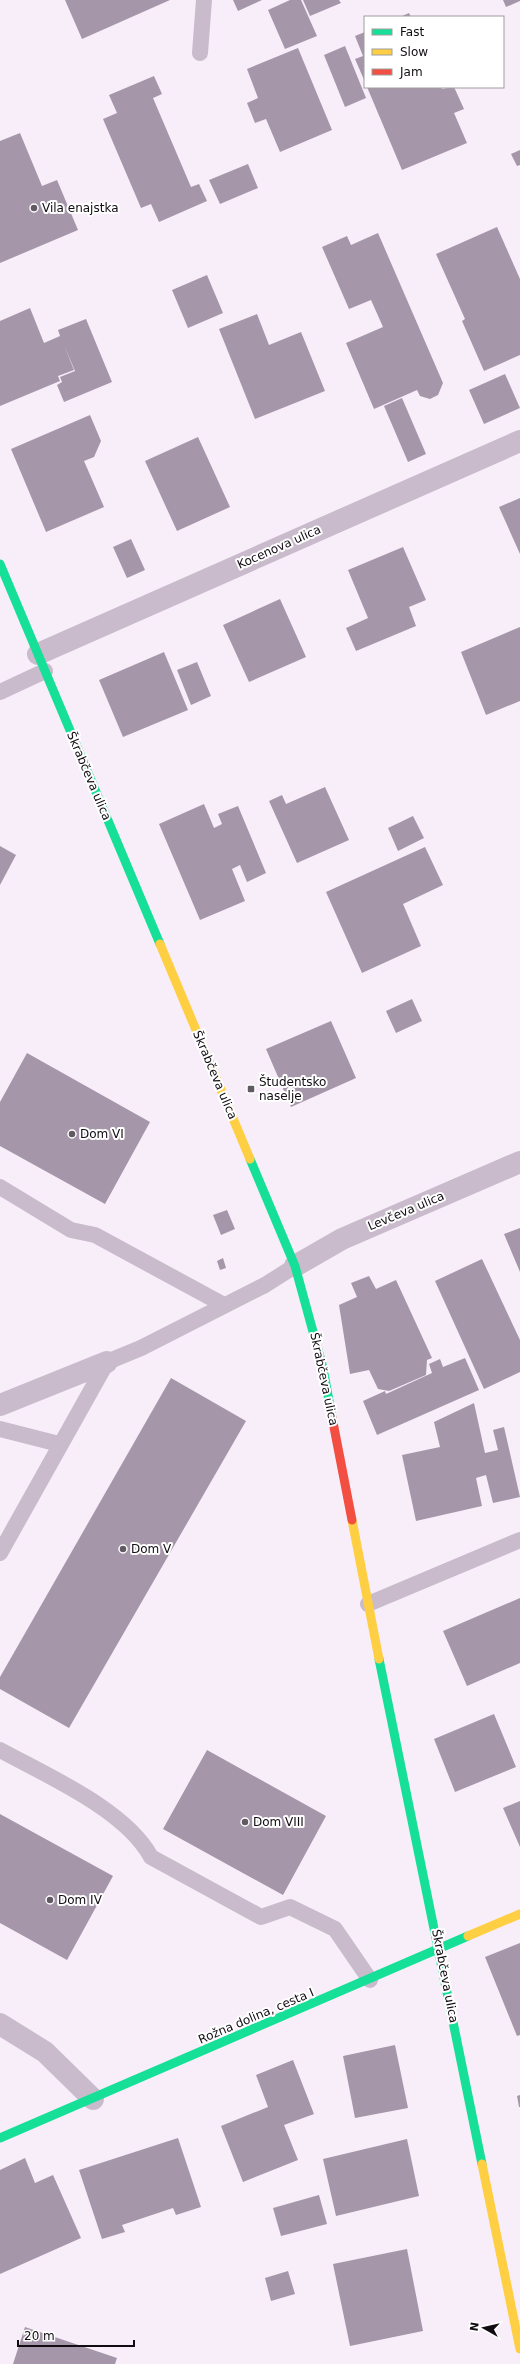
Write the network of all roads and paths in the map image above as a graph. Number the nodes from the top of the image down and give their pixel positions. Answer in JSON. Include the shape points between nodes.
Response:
{"nodes":[{"id":1,"x":204,"y":0,"type":"edge"},
{"id":2,"x":200,"y":53,"type":"dead end"},
{"id":3,"x":520,"y":441,"type":"edge"},
{"id":4,"x":0,"y":564,"type":"edge"},
{"id":5,"x":41,"y":662,"type":"junction"},
{"id":6,"x":0,"y":692,"type":"edge"},
{"id":7,"x":520,"y":1162,"type":"edge"},
{"id":8,"x":0,"y":1187,"type":"edge"},
{"id":9,"x":295,"y":1266,"type":"junction"},
{"id":10,"x":224,"y":1305,"type":"junction"},
{"id":11,"x":107,"y":1362,"type":"junction"},
{"id":12,"x":0,"y":1405,"type":"edge"},
{"id":13,"x":0,"y":1429,"type":"edge"},
{"id":14,"x":59,"y":1444,"type":"junction"},
{"id":15,"x":520,"y":1540,"type":"edge"},
{"id":16,"x":0,"y":1554,"type":"edge"},
{"id":17,"x":368,"y":1604,"type":"junction"},
{"id":18,"x":0,"y":1750,"type":"edge"},
{"id":19,"x":520,"y":1914,"type":"edge"},
{"id":20,"x":439,"y":1949,"type":"junction"},
{"id":21,"x":370,"y":1980,"type":"junction"},
{"id":22,"x":0,"y":2024,"type":"edge"},
{"id":23,"x":92,"y":2099,"type":"junction"},
{"id":24,"x":0,"y":2138,"type":"edge"},
{"id":25,"x":520,"y":2349,"type":"edge"}],
"edges":[{"from":1,"to":2,"type":"lane"},
{"from":3,"to":5,"type":"street","name":"Kocenova ulica"},
{"from":4,"to":5,"type":"street","name":"Škrabčeva ulica"},
{"from":5,"to":6,"type":"lane"},
{"from":5,"to":9,"type":"street","name":"Škrabčeva ulica"},
{"from":7,"to":9,"type":"street","name":"Levčeva ulica","via":[[342,1239]]},
{"from":8,"to":10,"type":"lane","via":[[71,1230],[95,1235]]},
{"from":9,"to":10,"type":"lane","via":[[265,1285]]},
{"from":9,"to":17,"type":"street","name":"Škrabčeva ulica","via":[[323,1368]]},
{"from":10,"to":11,"type":"lane","via":[[141,1348]]},
{"from":11,"to":12,"type":"street"},
{"from":11,"to":14,"type":"lane"},
{"from":13,"to":14,"type":"lane"},
{"from":14,"to":16,"type":"lane"},
{"from":15,"to":17,"type":"lane"},
{"from":17,"to":20,"type":"street","name":"Škrabčeva ulica"},
{"from":18,"to":21,"type":"lane","via":[[100,1806],[144,1844],[151,1857],[261,1918],[290,1907],[335,1929]]},
{"from":19,"to":20,"type":"street","name":"Rožna dolina, cesta I"},
{"from":20,"to":21,"type":"street","name":"Rožna dolina, cesta I"},
{"from":20,"to":25,"type":"street","name":"Škrabčeva ulica"},
{"from":21,"to":23,"type":"street","name":"Rožna dolina, cesta I"},
{"from":22,"to":23,"type":"street","via":[[45,2052]]},
{"from":23,"to":24,"type":"street","name":"Rožna dolina, cesta I"}]}
